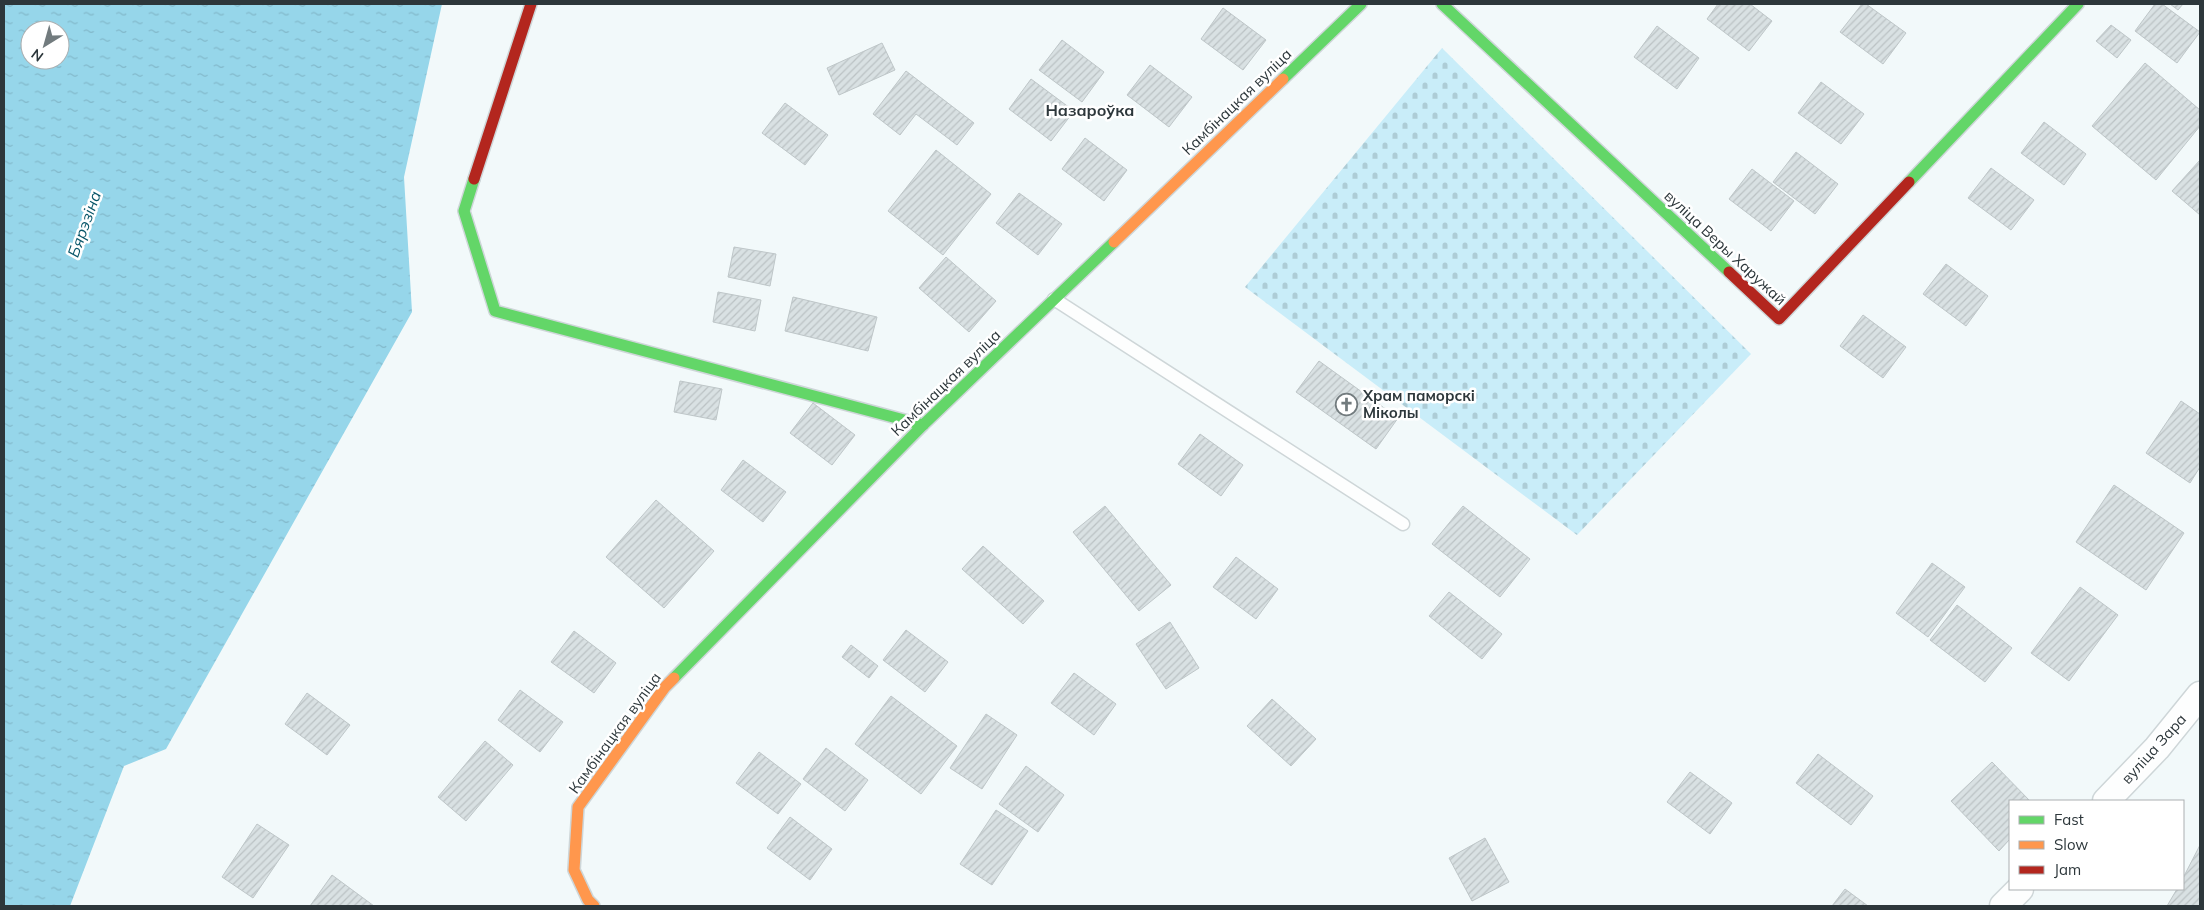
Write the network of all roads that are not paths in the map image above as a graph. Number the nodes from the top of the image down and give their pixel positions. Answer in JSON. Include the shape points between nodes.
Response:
{"nodes":[{"id":1,"x":531,"y":4,"type":"edge"},
{"id":2,"x":1361,"y":4,"type":"edge"},
{"id":3,"x":1442,"y":4,"type":"edge"},
{"id":4,"x":2078,"y":4,"type":"edge"},
{"id":5,"x":1054,"y":299,"type":"junction"},
{"id":6,"x":923,"y":425,"type":"junction"},
{"id":7,"x":1403,"y":524,"type":"dead end"},
{"id":8,"x":2200,"y":695,"type":"edge"},
{"id":9,"x":2107,"y":800,"type":"edge"},
{"id":10,"x":2019,"y":890,"type":"edge"},
{"id":11,"x":594,"y":906,"type":"edge"},
{"id":12,"x":2003,"y":906,"type":"edge"}],
"edges":[{"from":1,"to":6,"type":"street","via":[[464,211],[495,311]]},
{"from":2,"to":5,"type":"street","name":"Камбінацкая вуліца"},
{"from":3,"to":4,"type":"street","name":"вуліца Веры Харужай","via":[[1779,319]]},
{"from":5,"to":6,"type":"street","name":"Камбінацкая вуліца"},
{"from":5,"to":7,"type":"lane"},
{"from":6,"to":11,"type":"street","name":"Камбінацкая вуліца","via":[[665,687],[578,807],[574,870]]},
{"from":8,"to":9,"type":"street","name":"вуліца Зара","via":[[2158,748]]},
{"from":10,"to":12,"type":"street"}]}
